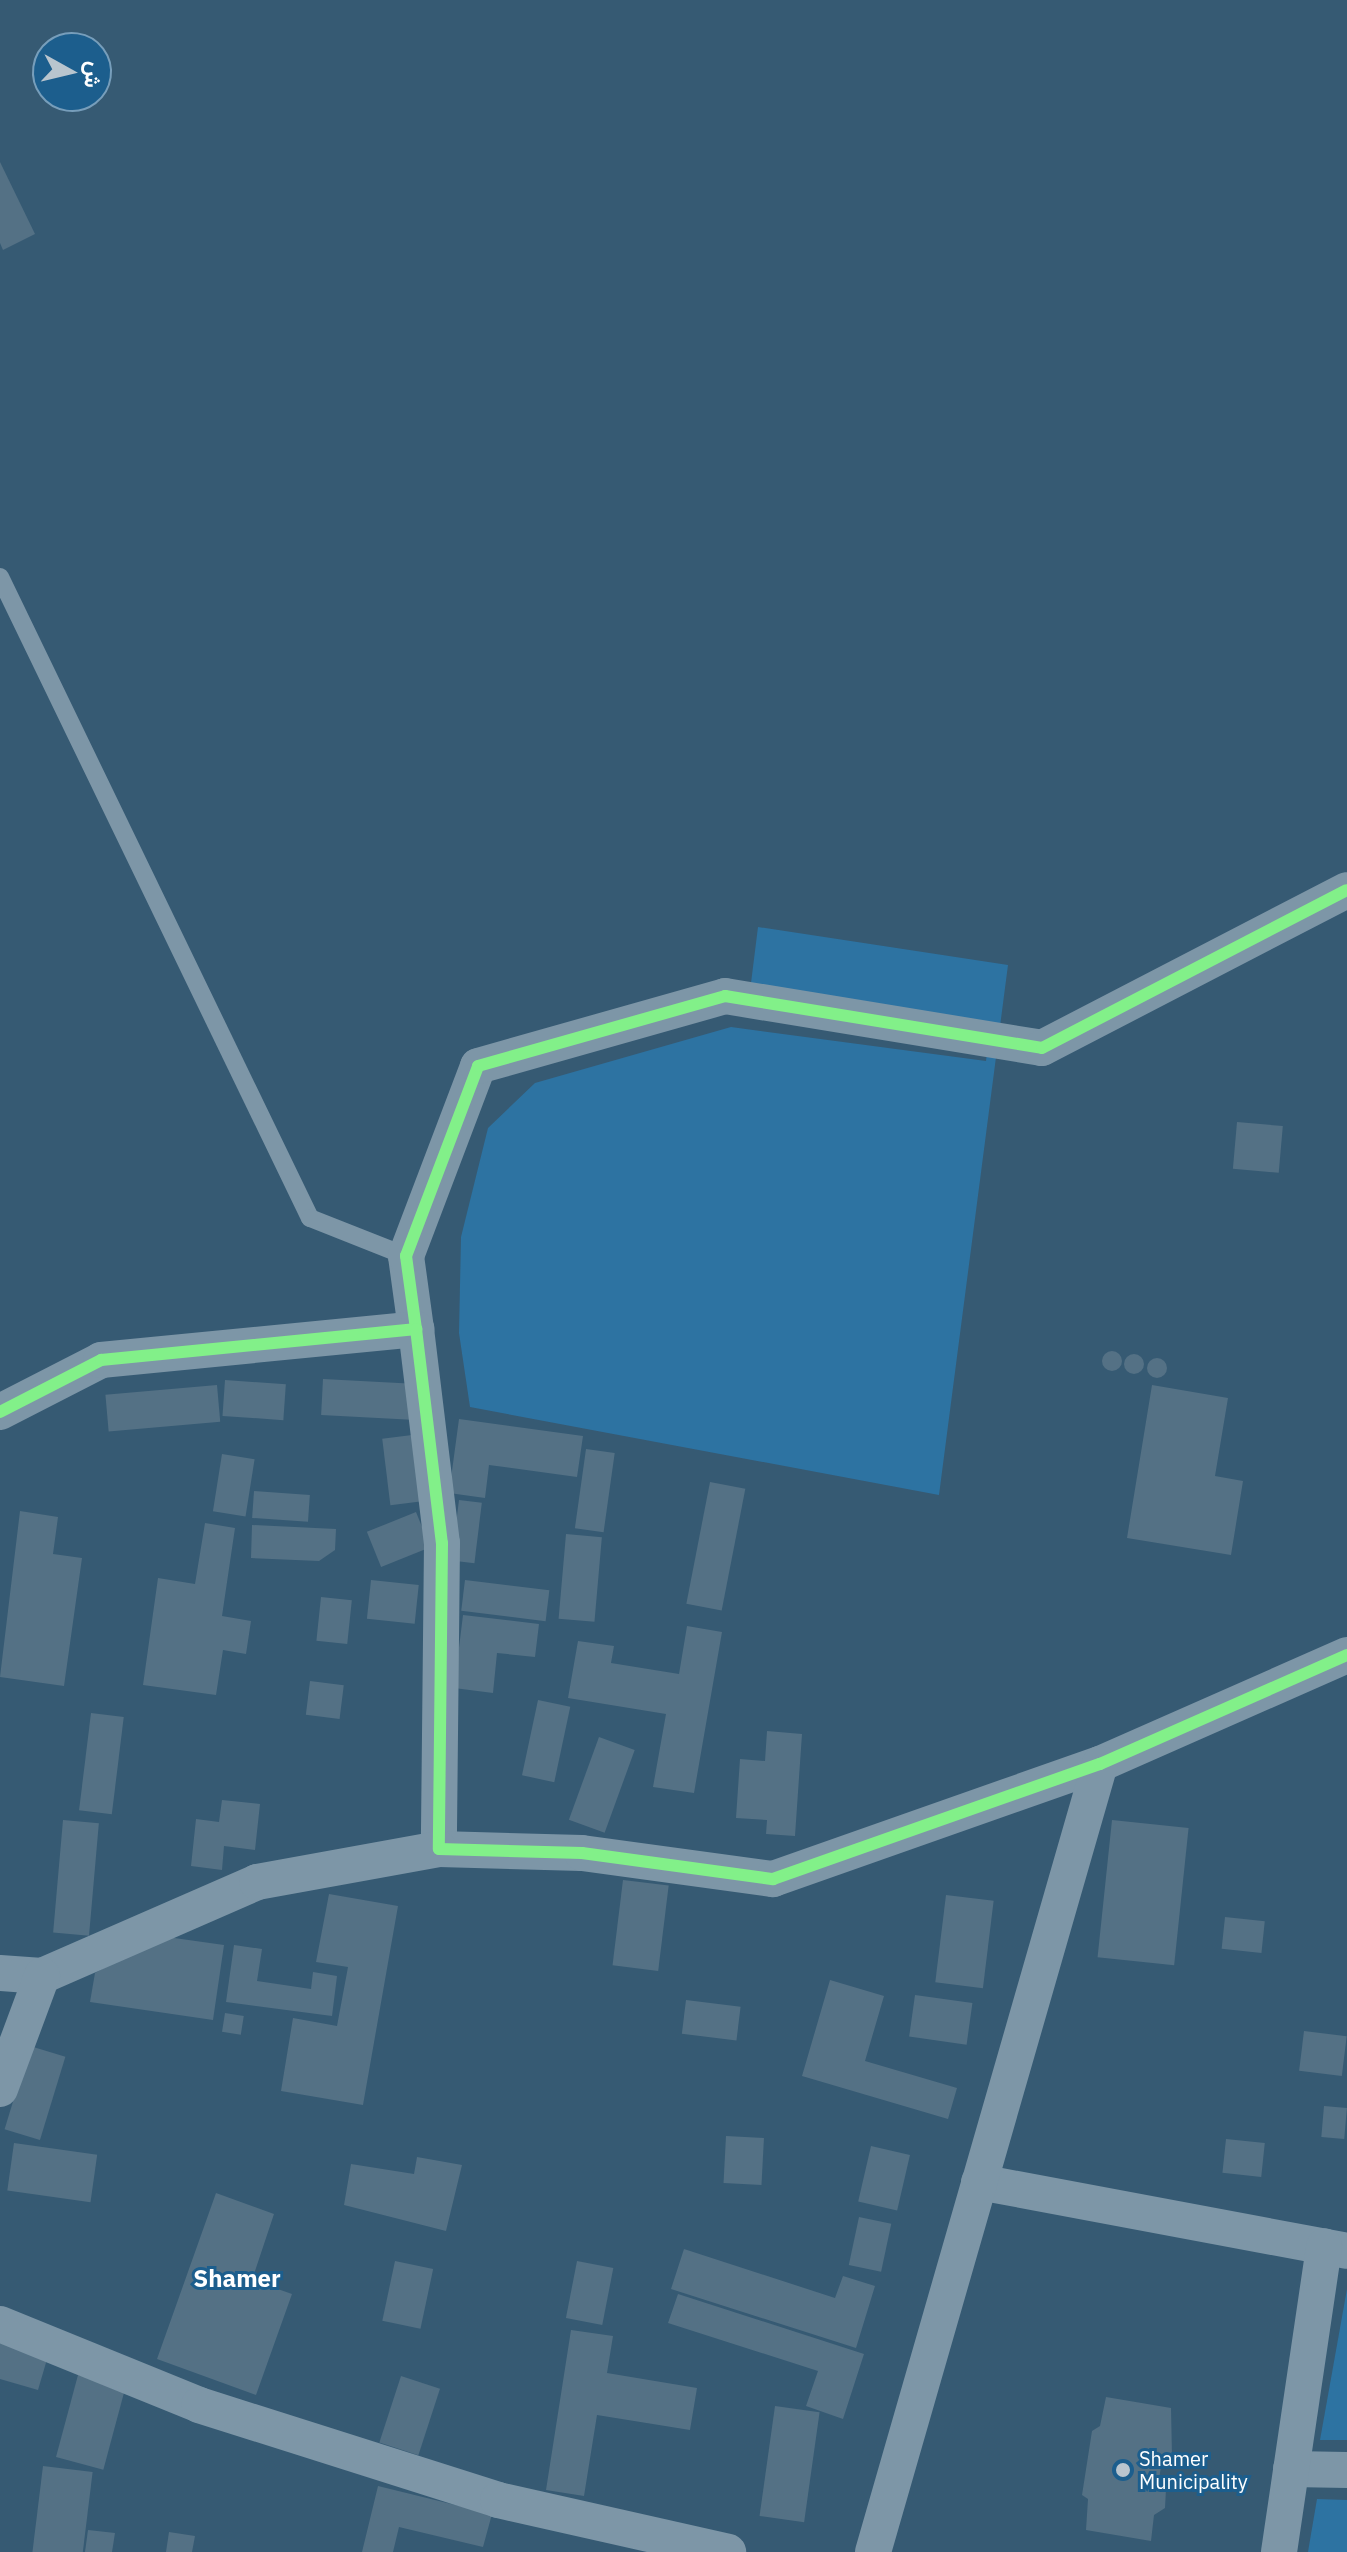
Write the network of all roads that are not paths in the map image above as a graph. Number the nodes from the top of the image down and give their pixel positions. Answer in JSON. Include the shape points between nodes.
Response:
{"nodes":[{"id":1,"x":0,"y":577,"type":"edge"},
{"id":2,"x":1347,"y":890,"type":"edge"},
{"id":3,"x":406,"y":1256,"type":"junction"},
{"id":4,"x":416,"y":1329,"type":"junction"},
{"id":5,"x":0,"y":1412,"type":"edge"},
{"id":6,"x":1347,"y":1655,"type":"edge"},
{"id":7,"x":1100,"y":1764,"type":"junction"},
{"id":8,"x":439,"y":1849,"type":"junction"},
{"id":9,"x":0,"y":1973,"type":"edge"},
{"id":10,"x":42,"y":1976,"type":"junction"},
{"id":11,"x":0,"y":2089,"type":"edge"},
{"id":12,"x":979,"y":2182,"type":"junction"},
{"id":13,"x":1335,"y":2249,"type":"edge"},
{"id":14,"x":0,"y":2324,"type":"edge"},
{"id":15,"x":1291,"y":2469,"type":"junction"},
{"id":16,"x":1347,"y":2470,"type":"edge"},
{"id":17,"x":728,"y":2552,"type":"edge"},
{"id":18,"x":873,"y":2552,"type":"edge"},
{"id":19,"x":1279,"y":2552,"type":"edge"}],
"edges":[{"from":1,"to":3,"type":"lane","via":[[310,1218]]},
{"from":2,"to":3,"type":"street","via":[[1042,1048],[725,996],[478,1066]]},
{"from":3,"to":4,"type":"street"},
{"from":4,"to":5,"type":"street","via":[[101,1360]]},
{"from":4,"to":8,"type":"street","via":[[442,1543]]},
{"from":6,"to":7,"type":"street"},
{"from":7,"to":8,"type":"street","via":[[773,1879],[582,1853]]},
{"from":7,"to":12,"type":"street"},
{"from":8,"to":10,"type":"street","via":[[257,1882]]},
{"from":9,"to":10,"type":"street"},
{"from":10,"to":11,"type":"street"},
{"from":12,"to":13,"type":"street"},
{"from":12,"to":18,"type":"street"},
{"from":13,"to":15,"type":"street"},
{"from":14,"to":17,"type":"street","via":[[199,2405],[483,2495]]},
{"from":15,"to":16,"type":"street"},
{"from":15,"to":19,"type":"street"}]}
